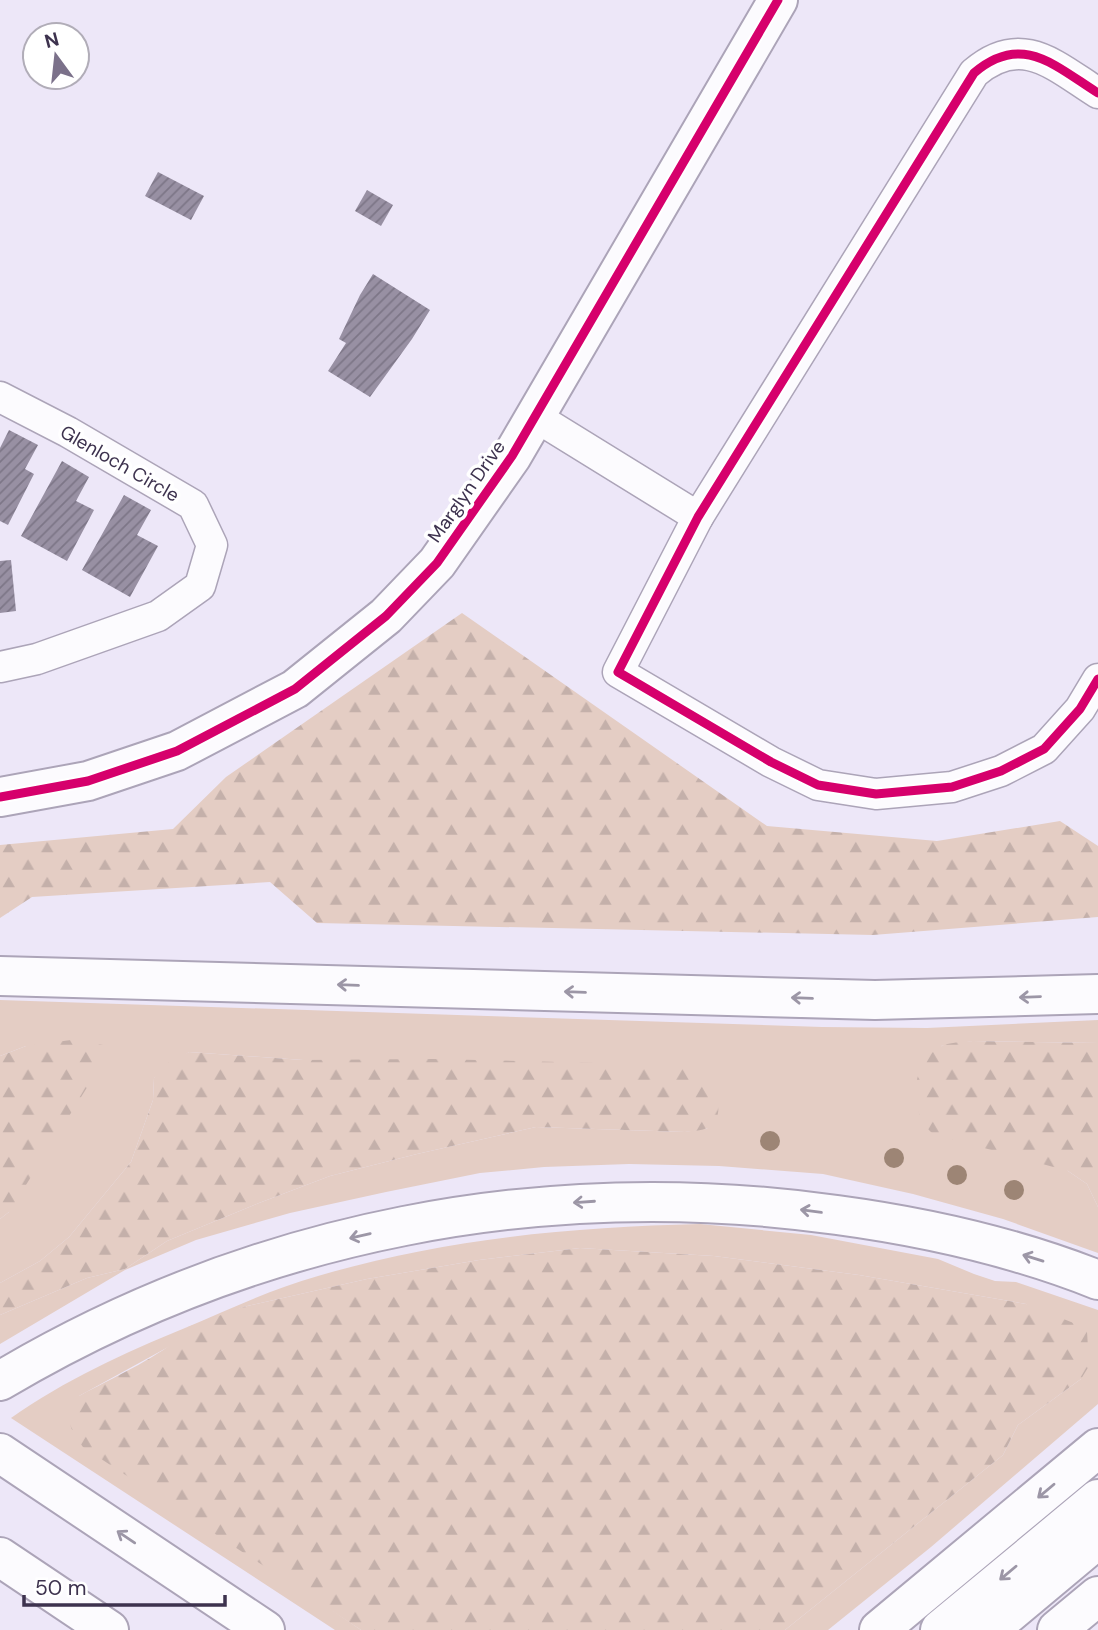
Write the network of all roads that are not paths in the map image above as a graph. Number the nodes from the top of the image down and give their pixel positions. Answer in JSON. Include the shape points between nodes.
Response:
{"nodes":[{"id":1,"x":778,"y":0,"type":"edge"},
{"id":2,"x":1098,"y":93,"type":"edge"},
{"id":3,"x":0,"y":397,"type":"edge"},
{"id":4,"x":536,"y":417,"type":"junction"},
{"id":5,"x":698,"y":517,"type":"junction"},
{"id":6,"x":0,"y":667,"type":"edge"},
{"id":7,"x":1098,"y":679,"type":"edge"},
{"id":8,"x":0,"y":797,"type":"edge"},
{"id":9,"x":0,"y":976,"type":"edge"},
{"id":10,"x":1098,"y":994,"type":"edge"},
{"id":11,"x":1098,"y":1280,"type":"edge"},
{"id":12,"x":0,"y":1381,"type":"edge"},
{"id":13,"x":1098,"y":1448,"type":"edge"},
{"id":14,"x":8,"y":1458,"type":"edge"},
{"id":15,"x":1098,"y":1499,"type":"edge"},
{"id":16,"x":1098,"y":1539,"type":"edge"},
{"id":17,"x":0,"y":1557,"type":"edge"},
{"id":18,"x":1098,"y":1596,"type":"edge"},
{"id":19,"x":109,"y":1630,"type":"edge"},
{"id":20,"x":264,"y":1630,"type":"edge"},
{"id":21,"x":879,"y":1630,"type":"edge"},
{"id":22,"x":940,"y":1630,"type":"edge"},
{"id":23,"x":989,"y":1630,"type":"edge"},
{"id":24,"x":1057,"y":1630,"type":"edge"}],
"edges":[{"from":1,"to":4,"type":"main road","name":"Marglyn Drive"},
{"from":2,"to":5,"type":"street","via":[[1041,57],[1017,53],[989,61],[975,73]]},
{"from":3,"to":6,"type":"street","name":"Glenloch Circle","via":[[193,505],[212,545],[200,586],[158,616],[37,659]]},
{"from":4,"to":5,"type":"street"},
{"from":4,"to":8,"type":"main road","name":"Marglyn Drive","via":[[437,563],[386,616],[295,689],[177,751],[88,780]]},
{"from":5,"to":7,"type":"street","via":[[618,672],[818,785],[876,794],[952,787],[1001,771],[1044,749],[1080,709]]},
{"from":10,"to":9,"type":"main road","one_way":true,"via":[[875,1000]]},
{"from":11,"to":12,"type":"main road","one_way":true,"via":[[980,1242],[884,1221],[786,1208],[661,1201],[495,1210],[307,1249],[212,1279],[122,1316]]},
{"from":13,"to":21,"type":"main road","one_way":true},
{"from":20,"to":14,"type":"main road","one_way":true},
{"from":15,"to":22,"type":"main road","one_way":true},
{"from":16,"to":23,"type":"main road"},
{"from":17,"to":19,"type":"main road"},
{"from":18,"to":24,"type":"main road"}]}
